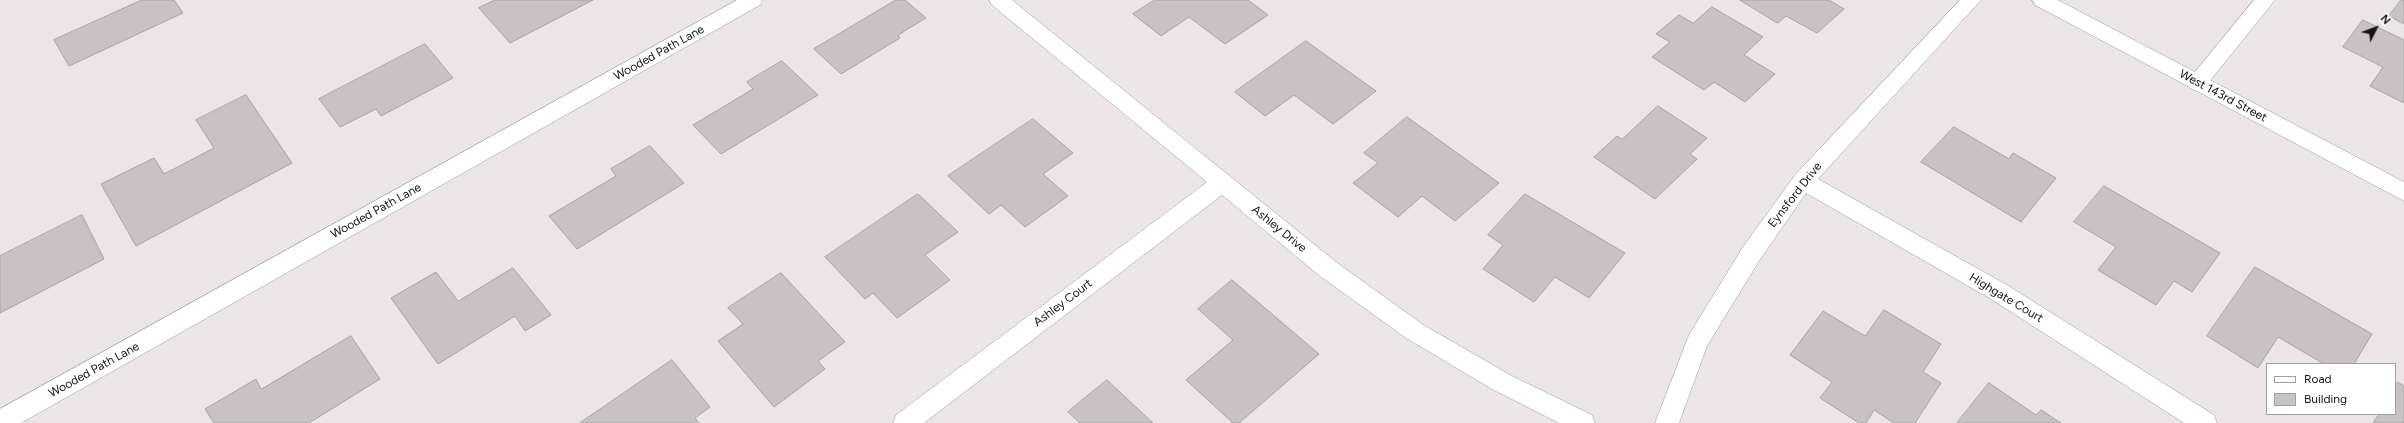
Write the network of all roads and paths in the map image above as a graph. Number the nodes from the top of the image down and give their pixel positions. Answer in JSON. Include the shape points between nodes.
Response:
{"nodes":[{"id":1,"x":753,"y":0,"type":"edge"},
{"id":2,"x":999,"y":0,"type":"edge"},
{"id":3,"x":1971,"y":0,"type":"edge"},
{"id":4,"x":2042,"y":0,"type":"edge"},
{"id":5,"x":2265,"y":0,"type":"edge"},
{"id":6,"x":2198,"y":82,"type":"junction"},
{"id":7,"x":1803,"y":181,"type":"junction"},
{"id":8,"x":1222,"y":183,"type":"junction"},
{"id":9,"x":2404,"y":192,"type":"edge"},
{"id":10,"x":0,"y":422,"type":"edge"},
{"id":11,"x":905,"y":423,"type":"edge"},
{"id":12,"x":1583,"y":423,"type":"edge"},
{"id":13,"x":1667,"y":423,"type":"edge"},
{"id":14,"x":2205,"y":423,"type":"edge"}],
"edges":[{"from":1,"to":10,"type":"street","name":"Wooded Path Lane"},
{"from":2,"to":8,"type":"street","name":"Ashley Drive"},
{"from":3,"to":7,"type":"street","name":"Eynsford Drive"},
{"from":4,"to":6,"type":"street","name":"West 143rd Street"},
{"from":5,"to":6,"type":"street"},
{"from":6,"to":9,"type":"street","name":"West 143rd Street"},
{"from":7,"to":13,"type":"street","name":"Eynsford Drive","via":[[1751,254],[1697,342]]},
{"from":7,"to":14,"type":"street","name":"Highgate Court","via":[[1999,292]]},
{"from":8,"to":11,"type":"street","name":"Ashley Court"},
{"from":8,"to":12,"type":"street","name":"Ashley Drive","via":[[1328,269],[1414,331],[1501,382]]}]}
